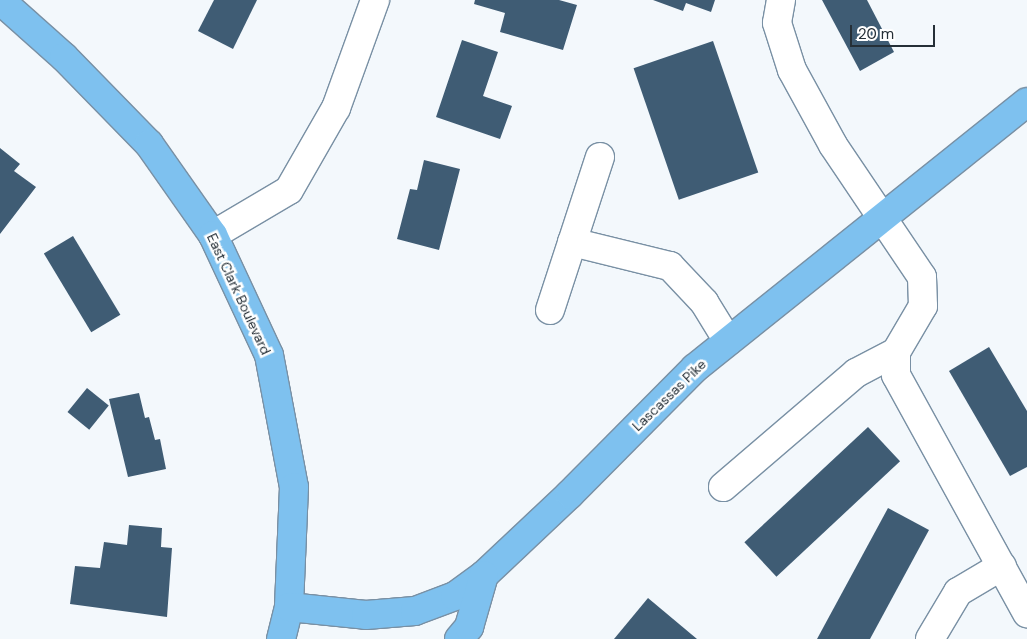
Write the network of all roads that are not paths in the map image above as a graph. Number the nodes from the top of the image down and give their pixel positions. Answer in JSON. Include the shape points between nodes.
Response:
{"nodes":[{"id":1,"x":0,"y":0,"type":"edge"},
{"id":2,"x":375,"y":0,"type":"edge"},
{"id":3,"x":781,"y":0,"type":"edge"},
{"id":4,"x":1027,"y":102,"type":"edge"},
{"id":5,"x":600,"y":157,"type":"dead end"},
{"id":6,"x":881,"y":218,"type":"junction"},
{"id":7,"x":214,"y":235,"type":"junction"},
{"id":8,"x":572,"y":242,"type":"junction"},
{"id":9,"x":550,"y":310,"type":"dead end"},
{"id":10,"x":728,"y":342,"type":"junction"},
{"id":11,"x":896,"y":352,"type":"junction"},
{"id":12,"x":722,"y":487,"type":"dead end"},
{"id":13,"x":1002,"y":566,"type":"junction"},
{"id":14,"x":484,"y":575,"type":"junction"},
{"id":15,"x":289,"y":607,"type":"junction"},
{"id":16,"x":1027,"y":613,"type":"edge"},
{"id":17,"x":281,"y":639,"type":"edge"},
{"id":18,"x":459,"y":639,"type":"edge"},
{"id":19,"x":930,"y":639,"type":"edge"}],
"edges":[{"from":1,"to":7,"type":"main road","name":"East Clark Boulevard","via":[[64,57],[149,144]]},
{"from":2,"to":7,"type":"street","via":[[336,108],[289,190]]},
{"from":3,"to":6,"type":"street","via":[[777,23],[792,70],[833,145]]},
{"from":4,"to":6,"type":"main road","name":"Lascassas Pike"},
{"from":5,"to":8,"type":"street"},
{"from":6,"to":10,"type":"main road","name":"Lascassas Pike"},
{"from":6,"to":11,"type":"street","via":[[922,277],[924,306]]},
{"from":7,"to":15,"type":"main road","name":"East Clark Boulevard","via":[[269,355],[294,487]]},
{"from":8,"to":9,"type":"street"},
{"from":8,"to":10,"type":"street","via":[[670,266],[704,302]]},
{"from":10,"to":14,"type":"main road","name":"Lascassas Pike","via":[[695,368]]},
{"from":11,"to":12,"type":"street","via":[[856,373]]},
{"from":11,"to":13,"type":"street","via":[[896,375]]},
{"from":13,"to":16,"type":"street"},
{"from":13,"to":19,"type":"street","via":[[958,592]]},
{"from":14,"to":15,"type":"main road","name":"Lascassas Pike","via":[[455,596],[415,611],[366,614]]},
{"from":14,"to":18,"type":"main road","via":[[469,627]]},
{"from":15,"to":17,"type":"main road","name":"East Clark Boulevard"}]}
